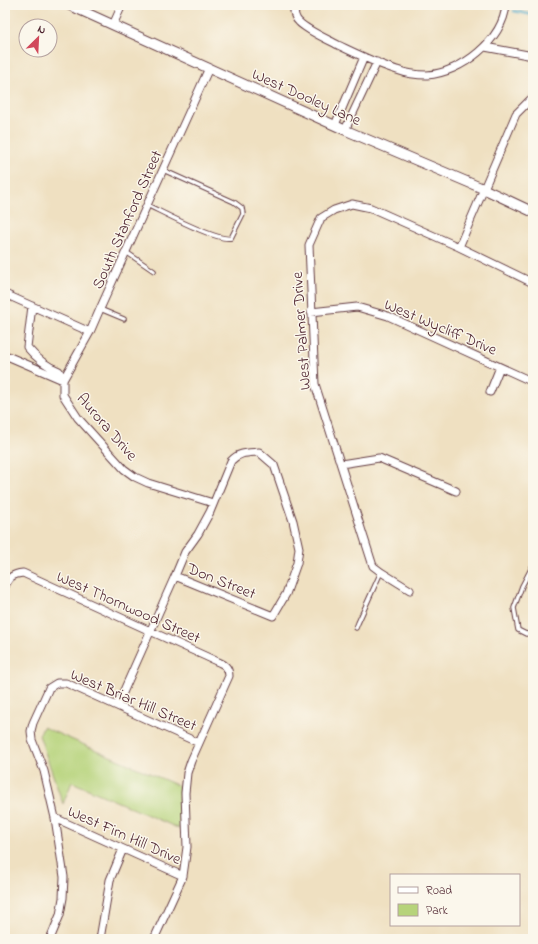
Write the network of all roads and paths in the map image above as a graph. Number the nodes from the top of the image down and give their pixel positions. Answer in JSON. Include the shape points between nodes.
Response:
{"nodes":[{"id":1,"x":69,"y":5,"type":"edge"},
{"id":2,"x":122,"y":5,"type":"edge"},
{"id":3,"x":293,"y":5,"type":"edge"},
{"id":4,"x":506,"y":5,"type":"edge"},
{"id":5,"x":113,"y":25,"type":"junction"},
{"id":6,"x":485,"y":47,"type":"junction"},
{"id":7,"x":533,"y":56,"type":"edge"},
{"id":8,"x":364,"y":57,"type":"junction"},
{"id":9,"x":377,"y":62,"type":"junction"},
{"id":10,"x":209,"y":68,"type":"junction"},
{"id":11,"x":533,"y":97,"type":"edge"},
{"id":12,"x":335,"y":125,"type":"junction"},
{"id":13,"x":345,"y":130,"type":"junction"},
{"id":14,"x":163,"y":170,"type":"junction"},
{"id":15,"x":484,"y":189,"type":"junction"},
{"id":16,"x":147,"y":205,"type":"junction"},
{"id":17,"x":533,"y":212,"type":"edge"},
{"id":18,"x":459,"y":247,"type":"junction"},
{"id":19,"x":126,"y":252,"type":"junction"},
{"id":20,"x":154,"y":271,"type":"dead end"},
{"id":21,"x":533,"y":283,"type":"edge"},
{"id":22,"x":5,"y":294,"type":"edge"},
{"id":23,"x":32,"y":306,"type":"junction"},
{"id":24,"x":100,"y":310,"type":"junction"},
{"id":25,"x":311,"y":312,"type":"junction"},
{"id":26,"x":124,"y":319,"type":"dead end"},
{"id":27,"x":90,"y":332,"type":"junction"},
{"id":28,"x":5,"y":354,"type":"edge"},
{"id":29,"x":500,"y":367,"type":"junction"},
{"id":30,"x":63,"y":380,"type":"junction"},
{"id":31,"x":533,"y":382,"type":"edge"},
{"id":32,"x":490,"y":392,"type":"dead end"},
{"id":33,"x":341,"y":464,"type":"junction"},
{"id":34,"x":456,"y":491,"type":"dead end"},
{"id":35,"x":213,"y":503,"type":"junction"},
{"id":36,"x":533,"y":565,"type":"edge"},
{"id":37,"x":381,"y":572,"type":"junction"},
{"id":38,"x":175,"y":576,"type":"junction"},
{"id":39,"x":5,"y":586,"type":"edge"},
{"id":40,"x":410,"y":590,"type":"dead end"},
{"id":41,"x":356,"y":628,"type":"dead end"},
{"id":42,"x":150,"y":631,"type":"junction"},
{"id":43,"x":533,"y":632,"type":"edge"},
{"id":44,"x":117,"y":706,"type":"junction"},
{"id":45,"x":199,"y":743,"type":"junction"},
{"id":46,"x":55,"y":818,"type":"junction"},
{"id":47,"x":123,"y":849,"type":"junction"},
{"id":48,"x":183,"y":876,"type":"junction"},
{"id":49,"x":50,"y":939,"type":"edge"},
{"id":50,"x":100,"y":939,"type":"edge"},
{"id":51,"x":154,"y":939,"type":"edge"}],
"edges":[{"from":1,"to":5,"type":"street","name":"West Dooley Lane"},
{"from":2,"to":5,"type":"street"},
{"from":3,"to":8,"type":"street","via":[[298,22]]},
{"from":4,"to":6,"type":"street","via":[[505,13]]},
{"from":5,"to":10,"type":"street","name":"West Dooley Lane"},
{"from":6,"to":7,"type":"street"},
{"from":6,"to":9,"type":"street","via":[[460,65],[435,74],[398,71]]},
{"from":8,"to":9,"type":"street"},
{"from":8,"to":12,"type":"street"},
{"from":9,"to":13,"type":"street"},
{"from":10,"to":12,"type":"street","name":"West Dooley Lane"},
{"from":10,"to":14,"type":"street","name":"South Stanford Street"},
{"from":11,"to":15,"type":"street","via":[[516,114]]},
{"from":12,"to":13,"type":"street","name":"West Dooley Lane"},
{"from":13,"to":15,"type":"street","name":"West Dooley Lane"},
{"from":14,"to":16,"type":"street","name":"South Stanford Street"},
{"from":14,"to":16,"type":"lane","via":[[234,202],[242,208],[243,214],[231,238],[226,239]]},
{"from":15,"to":17,"type":"street","name":"West Dooley Lane"},
{"from":15,"to":18,"type":"street"},
{"from":16,"to":19,"type":"street","name":"South Stanford Street"},
{"from":18,"to":21,"type":"street","name":"West Palmer Drive"},
{"from":18,"to":25,"type":"street","name":"West Palmer Drive","via":[[371,208],[352,204],[334,210],[321,218],[309,245]]},
{"from":19,"to":20,"type":"lane"},
{"from":19,"to":24,"type":"street","name":"South Stanford Street"},
{"from":22,"to":23,"type":"street"},
{"from":23,"to":27,"type":"street"},
{"from":23,"to":30,"type":"street","via":[[27,347],[36,358],[59,371]]},
{"from":24,"to":26,"type":"lane"},
{"from":24,"to":27,"type":"street","name":"South Stanford Street"},
{"from":25,"to":29,"type":"street","name":"West Wycliff Drive","via":[[357,307],[388,316]]},
{"from":25,"to":33,"type":"street","name":"West Palmer Drive","via":[[315,384]]},
{"from":27,"to":30,"type":"street","name":"South Stanford Street"},
{"from":28,"to":30,"type":"street"},
{"from":29,"to":31,"type":"street","name":"West Wycliff Drive"},
{"from":29,"to":32,"type":"street"},
{"from":30,"to":35,"type":"street","name":"Aurora Drive","via":[[63,395],[78,418],[124,469],[148,483]]},
{"from":33,"to":34,"type":"street","via":[[379,458]]},
{"from":33,"to":37,"type":"street","name":"West Palmer Drive","via":[[373,566]]},
{"from":35,"to":38,"type":"street","name":"Don Street","via":[[198,534],[185,552]]},
{"from":35,"to":38,"type":"street","name":"Don Street","via":[[231,461],[237,455],[259,452],[274,465],[299,548],[297,563],[286,594],[273,616]]},
{"from":36,"to":43,"type":"lane","via":[[514,608],[518,630],[526,634]]},
{"from":37,"to":40,"type":"street","name":"West Palmer Drive"},
{"from":37,"to":41,"type":"lane"},
{"from":38,"to":42,"type":"street"},
{"from":39,"to":42,"type":"street","name":"West Thornwood Street","via":[[10,577],[23,573]]},
{"from":42,"to":44,"type":"street"},
{"from":42,"to":45,"type":"street","name":"West Thornwood Street","via":[[220,662],[229,670],[227,681]]},
{"from":44,"to":45,"type":"street","name":"West Briar Hill Street"},
{"from":44,"to":46,"type":"street","name":"West Briar Hill Street","via":[[66,684],[57,683],[49,688],[31,730]]},
{"from":45,"to":48,"type":"street","via":[[189,767],[185,790],[187,847]]},
{"from":46,"to":47,"type":"street","name":"West Firn Hill Drive"},
{"from":46,"to":49,"type":"street","via":[[64,877],[60,915]]},
{"from":47,"to":48,"type":"street","name":"West Firn Hill Drive"},
{"from":47,"to":50,"type":"street","via":[[110,880]]},
{"from":48,"to":51,"type":"street"}]}
